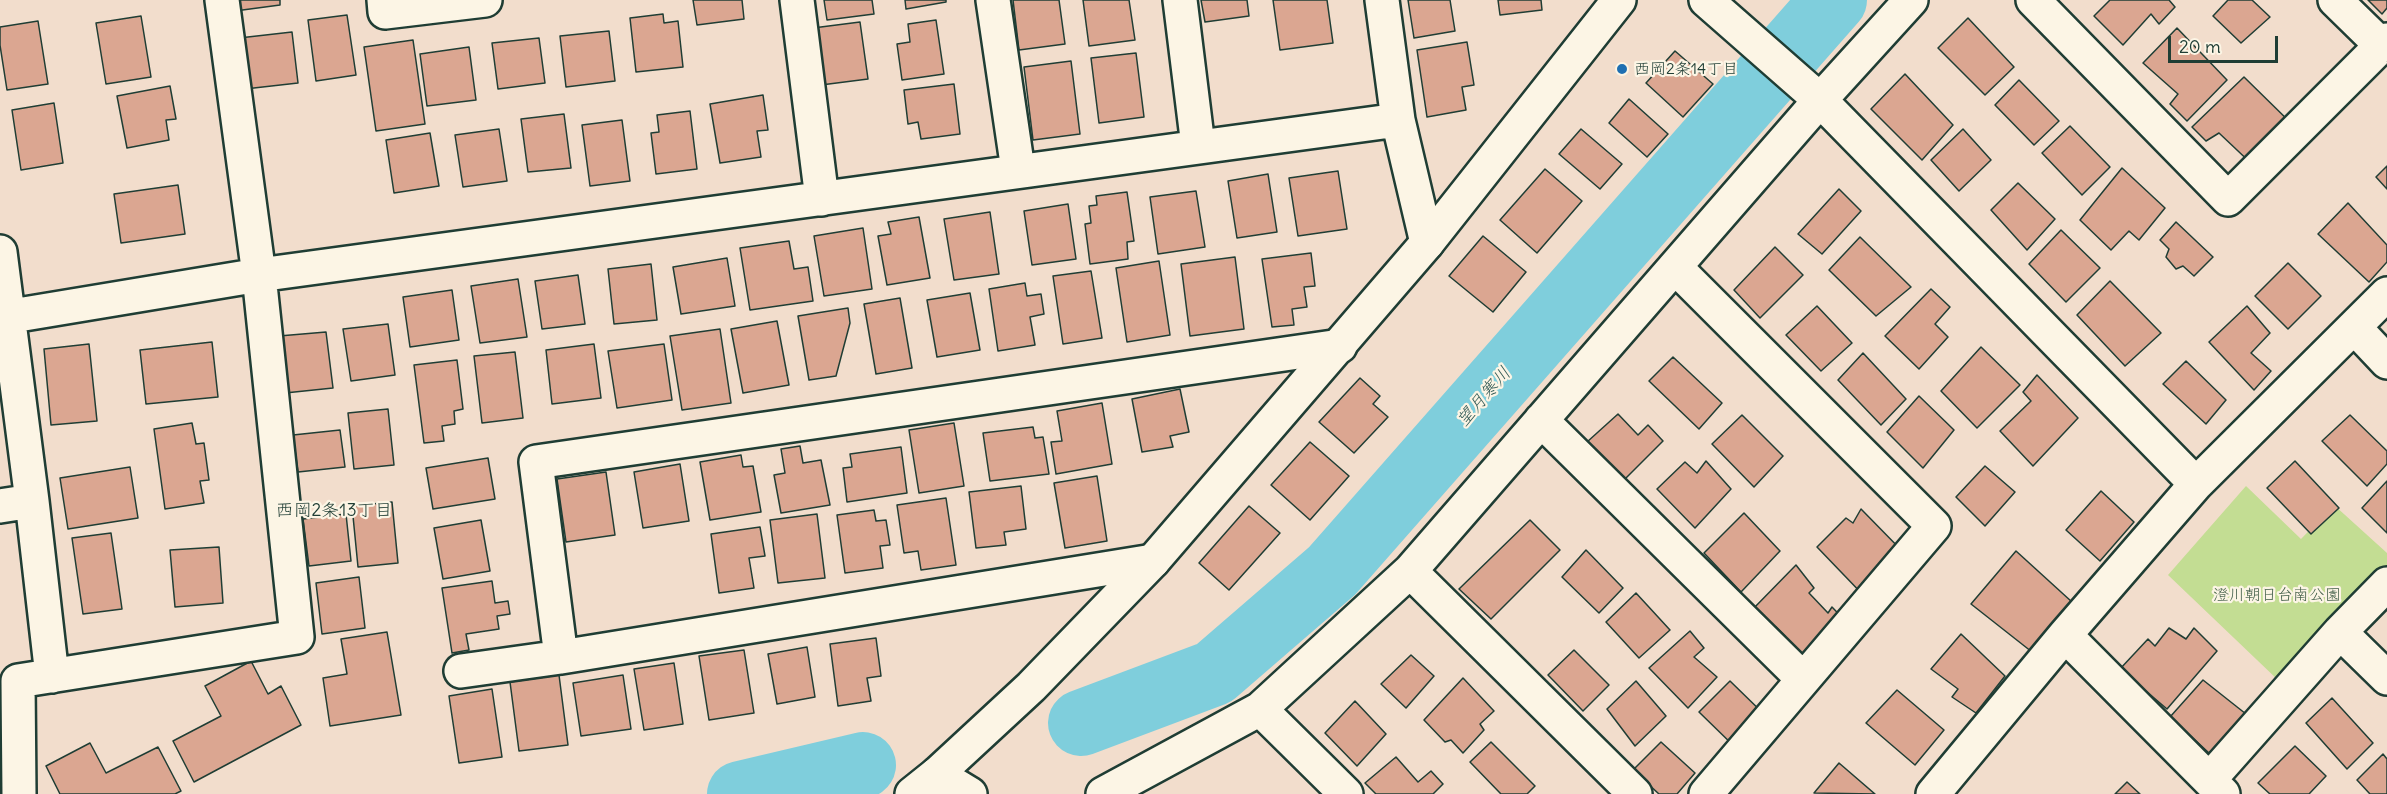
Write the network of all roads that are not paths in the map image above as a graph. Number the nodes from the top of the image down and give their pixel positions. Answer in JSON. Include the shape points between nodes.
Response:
{"nodes":[{"id":1,"x":222,"y":0,"type":"edge"},
{"id":2,"x":384,"y":0,"type":"edge"},
{"id":3,"x":485,"y":0,"type":"edge"},
{"id":4,"x":797,"y":0,"type":"edge"},
{"id":5,"x":993,"y":0,"type":"edge"},
{"id":6,"x":1180,"y":0,"type":"edge"},
{"id":7,"x":1382,"y":0,"type":"edge"},
{"id":8,"x":1706,"y":0,"type":"edge"},
{"id":9,"x":1911,"y":0,"type":"edge"},
{"id":10,"x":2033,"y":0,"type":"edge"},
{"id":11,"x":2335,"y":0,"type":"edge"},
{"id":12,"x":1614,"y":4,"type":"edge"},
{"id":13,"x":2384,"y":43,"type":"edge"},
{"id":14,"x":1809,"y":91,"type":"junction"},
{"id":15,"x":1398,"y":120,"type":"junction"},
{"id":16,"x":1198,"y":146,"type":"junction"},
{"id":17,"x":1018,"y":170,"type":"junction"},
{"id":18,"x":822,"y":199,"type":"junction"},
{"id":19,"x":1427,"y":243,"type":"junction"},
{"id":20,"x":0,"y":252,"type":"edge"},
{"id":21,"x":1675,"y":267,"type":"junction"},
{"id":22,"x":259,"y":275,"type":"junction"},
{"id":23,"x":2387,"y":294,"type":"edge"},
{"id":24,"x":4,"y":318,"type":"edge"},
{"id":25,"x":2354,"y":327,"type":"junction"},
{"id":26,"x":1340,"y":346,"type":"junction"},
{"id":27,"x":2387,"y":362,"type":"edge"},
{"id":28,"x":1540,"y":420,"type":"junction"},
{"id":29,"x":2196,"y":484,"type":"junction"},
{"id":30,"x":32,"y":501,"type":"junction"},
{"id":31,"x":0,"y":506,"type":"edge"},
{"id":32,"x":1153,"y":561,"type":"junction"},
{"id":33,"x":1410,"y":571,"type":"junction"},
{"id":34,"x":2387,"y":584,"type":"edge"},
{"id":35,"x":2340,"y":632,"type":"junction"},
{"id":36,"x":2065,"y":635,"type":"junction"},
{"id":37,"x":561,"y":657,"type":"junction"},
{"id":38,"x":461,"y":671,"type":"dead end"},
{"id":39,"x":52,"y":676,"type":"junction"},
{"id":40,"x":2387,"y":678,"type":"edge"},
{"id":41,"x":1803,"y":679,"type":"junction"},
{"id":42,"x":9,"y":682,"type":"edge"},
{"id":43,"x":1260,"y":709,"type":"junction"},
{"id":44,"x":937,"y":774,"type":"junction"},
{"id":45,"x":2216,"y":787,"type":"edge"},
{"id":46,"x":19,"y":794,"type":"edge"},
{"id":47,"x":912,"y":794,"type":"edge"},
{"id":48,"x":970,"y":794,"type":"edge"},
{"id":49,"x":1103,"y":794,"type":"edge"},
{"id":50,"x":1346,"y":794,"type":"edge"},
{"id":51,"x":1635,"y":794,"type":"edge"},
{"id":52,"x":1706,"y":794,"type":"edge"},
{"id":53,"x":1933,"y":794,"type":"edge"}],
"edges":[{"from":1,"to":22,"type":"street"},
{"from":2,"to":3,"type":"street","via":[[385,12]]},
{"from":4,"to":18,"type":"street"},
{"from":5,"to":17,"type":"street"},
{"from":6,"to":16,"type":"street"},
{"from":7,"to":15,"type":"street"},
{"from":8,"to":14,"type":"street"},
{"from":9,"to":14,"type":"street"},
{"from":10,"to":13,"type":"street","via":[[2228,199]]},
{"from":11,"to":13,"type":"street"},
{"from":12,"to":19,"type":"street"},
{"from":14,"to":21,"type":"street"},
{"from":14,"to":29,"type":"street"},
{"from":15,"to":16,"type":"street"},
{"from":15,"to":19,"type":"street"},
{"from":16,"to":17,"type":"street"},
{"from":17,"to":18,"type":"street"},
{"from":18,"to":22,"type":"street"},
{"from":19,"to":26,"type":"street"},
{"from":20,"to":24,"type":"street"},
{"from":21,"to":28,"type":"street"},
{"from":21,"to":41,"type":"street","via":[[1934,526]]},
{"from":22,"to":24,"type":"street"},
{"from":22,"to":39,"type":"street","via":[[297,637]]},
{"from":23,"to":25,"type":"street"},
{"from":24,"to":30,"type":"street"},
{"from":25,"to":27,"type":"street"},
{"from":25,"to":29,"type":"street"},
{"from":26,"to":32,"type":"street"},
{"from":26,"to":37,"type":"street","via":[[536,462]]},
{"from":28,"to":33,"type":"street"},
{"from":28,"to":41,"type":"street"},
{"from":29,"to":36,"type":"street"},
{"from":30,"to":31,"type":"street"},
{"from":30,"to":39,"type":"street"},
{"from":32,"to":37,"type":"street"},
{"from":32,"to":44,"type":"street","via":[[1031,687]]},
{"from":33,"to":43,"type":"street"},
{"from":33,"to":51,"type":"street"},
{"from":34,"to":35,"type":"street"},
{"from":35,"to":40,"type":"street"},
{"from":35,"to":45,"type":"street"},
{"from":36,"to":45,"type":"street"},
{"from":36,"to":53,"type":"street"},
{"from":37,"to":38,"type":"street"},
{"from":39,"to":42,"type":"street"},
{"from":41,"to":52,"type":"street"},
{"from":42,"to":46,"type":"street"},
{"from":43,"to":49,"type":"street"},
{"from":43,"to":50,"type":"street"},
{"from":44,"to":47,"type":"street"},
{"from":44,"to":48,"type":"street"}]}
